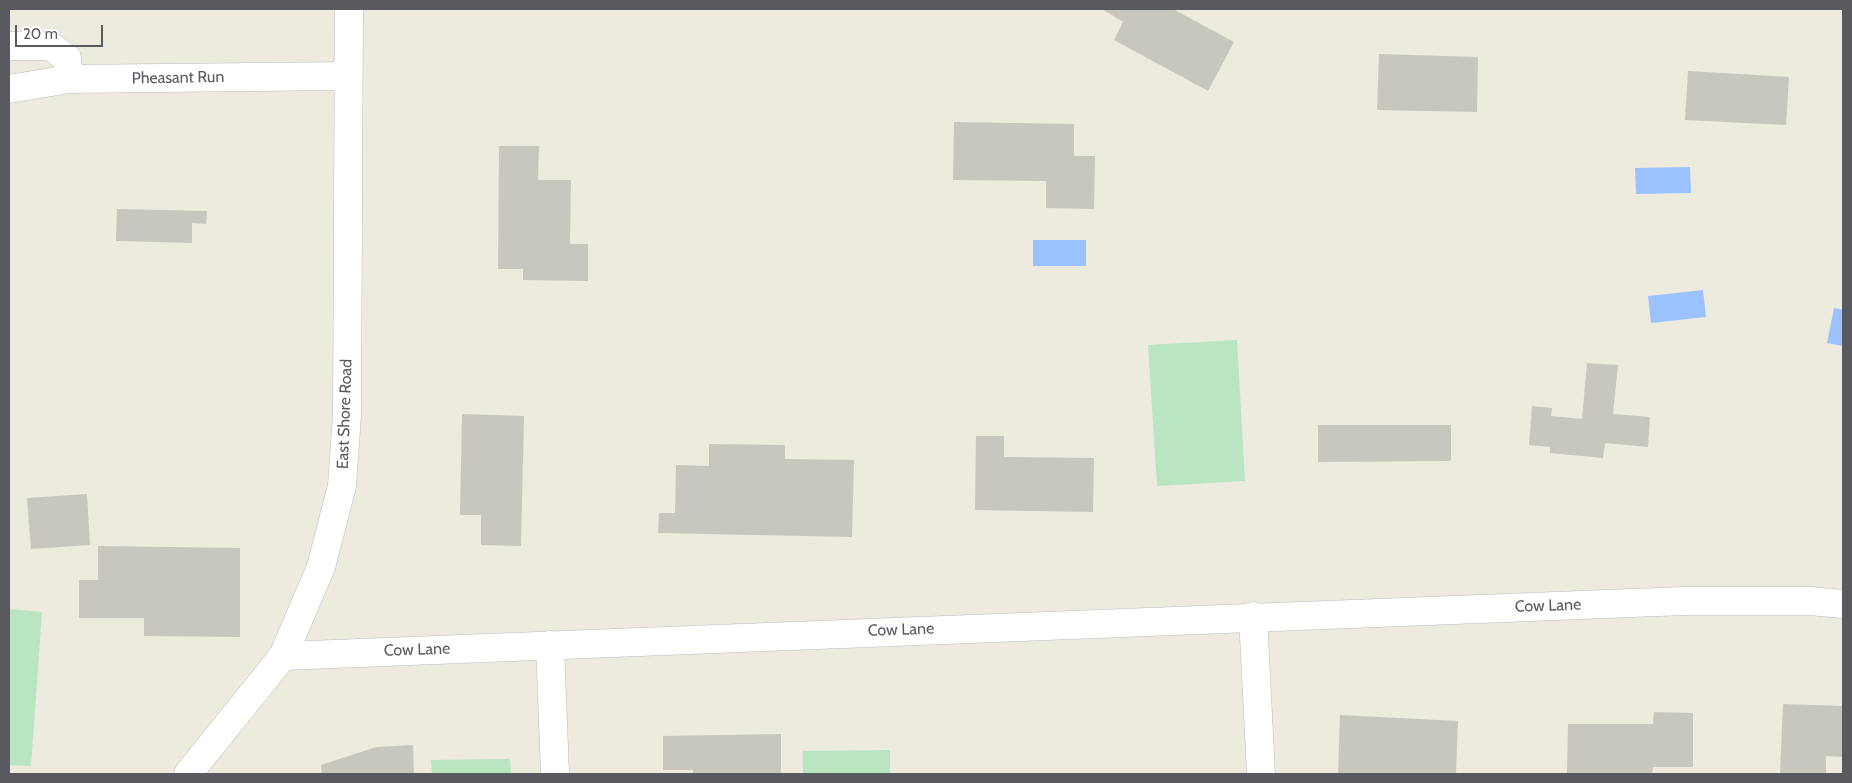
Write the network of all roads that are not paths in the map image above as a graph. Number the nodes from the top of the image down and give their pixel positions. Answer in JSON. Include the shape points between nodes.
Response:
{"nodes":[{"id":1,"x":349,"y":9,"type":"edge"},
{"id":2,"x":9,"y":46,"type":"edge"},
{"id":3,"x":348,"y":76,"type":"junction"},
{"id":4,"x":69,"y":79,"type":"junction"},
{"id":5,"x":9,"y":88,"type":"edge"},
{"id":6,"x":1843,"y":604,"type":"edge"},
{"id":7,"x":1253,"y":616,"type":"junction"},
{"id":8,"x":550,"y":645,"type":"junction"},
{"id":9,"x":283,"y":656,"type":"junction"},
{"id":10,"x":188,"y":774,"type":"edge"},
{"id":11,"x":555,"y":774,"type":"edge"},
{"id":12,"x":1261,"y":774,"type":"edge"}],
"edges":[{"from":1,"to":3,"type":"street","name":"East Shore Road"},
{"from":2,"to":4,"type":"street","via":[[50,46],[67,58]]},
{"from":3,"to":4,"type":"street","name":"Pheasant Run"},
{"from":3,"to":9,"type":"street","name":"East Shore Road","via":[[347,415],[342,486],[321,567]]},
{"from":4,"to":5,"type":"street","name":"Pheasant Run"},
{"from":6,"to":7,"type":"street","name":"Cow Lane","via":[[1683,601]]},
{"from":7,"to":8,"type":"street","name":"Cow Lane"},
{"from":7,"to":12,"type":"street"},
{"from":8,"to":9,"type":"street","name":"Cow Lane"},
{"from":8,"to":11,"type":"street"},
{"from":9,"to":10,"type":"street","name":"East Shore Road"}]}
